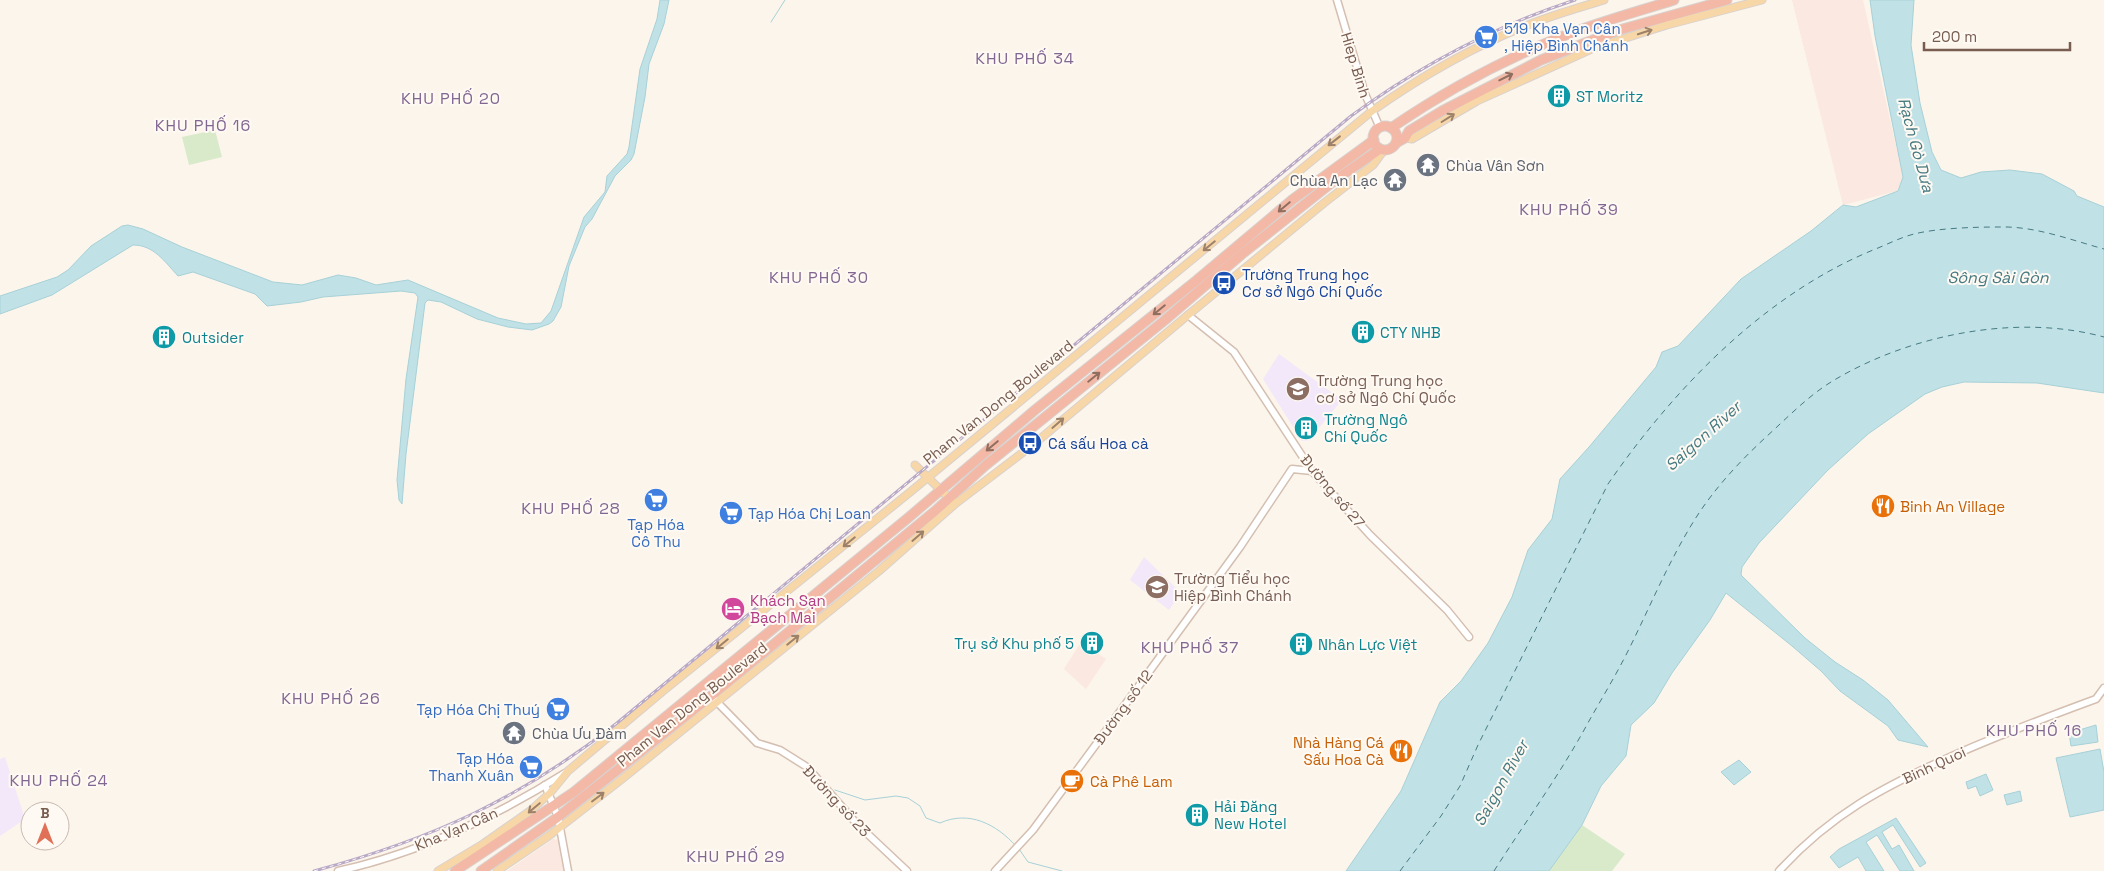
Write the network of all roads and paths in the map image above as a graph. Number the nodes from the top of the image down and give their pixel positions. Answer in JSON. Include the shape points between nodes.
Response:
{"nodes":[{"id":1,"x":1337,"y":0,"type":"edge"},
{"id":2,"x":1604,"y":0,"type":"edge"},
{"id":3,"x":1674,"y":0,"type":"edge"},
{"id":4,"x":1727,"y":0,"type":"edge"},
{"id":5,"x":1762,"y":0,"type":"edge"},
{"id":6,"x":1372,"y":111,"type":"junction"},
{"id":7,"x":1380,"y":128,"type":"junction"},
{"id":8,"x":1391,"y":128,"type":"junction"},
{"id":9,"x":1405,"y":138,"type":"junction"},
{"id":10,"x":1374,"y":140,"type":"junction"},
{"id":11,"x":1396,"y":143,"type":"junction"},
{"id":12,"x":1382,"y":150,"type":"junction"},
{"id":13,"x":1188,"y":315,"type":"junction"},
{"id":14,"x":915,"y":466,"type":"dead end"},
{"id":15,"x":1312,"y":471,"type":"junction"},
{"id":16,"x":927,"y":478,"type":"junction"},
{"id":17,"x":940,"y":490,"type":"junction"},
{"id":18,"x":952,"y":501,"type":"junction"},
{"id":19,"x":1469,"y":637,"type":"dead end"},
{"id":20,"x":2104,"y":688,"type":"edge"},
{"id":21,"x":714,"y":699,"type":"junction"},
{"id":22,"x":568,"y":771,"type":"junction"},
{"id":23,"x":545,"y":785,"type":"junction"},
{"id":24,"x":550,"y":793,"type":"junction"},
{"id":25,"x":555,"y":806,"type":"junction"},
{"id":26,"x":558,"y":817,"type":"junction"},
{"id":27,"x":560,"y":827,"type":"junction"},
{"id":28,"x":504,"y":861,"type":"junction"},
{"id":29,"x":338,"y":871,"type":"edge"},
{"id":30,"x":438,"y":871,"type":"edge"},
{"id":31,"x":455,"y":871,"type":"edge"},
{"id":32,"x":481,"y":871,"type":"edge"},
{"id":33,"x":497,"y":871,"type":"edge"},
{"id":34,"x":568,"y":871,"type":"edge"},
{"id":35,"x":907,"y":871,"type":"edge"},
{"id":36,"x":996,"y":871,"type":"edge"},
{"id":37,"x":1780,"y":871,"type":"edge"}],
"edges":[{"from":1,"to":6,"type":"street","name":"Hiep Binh","via":[[1364,94]]},
{"from":2,"to":6,"type":"main road","name":"Pham Van Dong Boulevard","via":[[1523,26],[1489,42],[1417,81]]},
{"from":3,"to":8,"type":"highway","via":[[1529,50],[1462,84]]},
{"from":9,"to":4,"type":"highway","one_way":true,"via":[[1409,131],[1442,112],[1541,60],[1619,30]]},
{"from":9,"to":5,"type":"main road","one_way":true,"via":[[1412,139],[1476,101],[1594,48]]},
{"from":6,"to":7,"type":"street","name":"Hiep Binh"},
{"from":6,"to":16,"type":"main road","name":"Pham Van Dong Boulevard","one_way":true},
{"from":7,"to":8,"type":"highway"},
{"from":7,"to":10,"type":"highway"},
{"from":8,"to":11,"type":"highway","via":[[1396,134]]},
{"from":9,"to":11,"type":"highway"},
{"from":10,"to":12,"type":"highway"},
{"from":10,"to":17,"type":"highway","name":"Pham Van Dong Boulevard","one_way":true,"via":[[1292,200]]},
{"from":11,"to":12,"type":"highway","via":[[1391,149]]},
{"from":12,"to":13,"type":"main road","name":"Pham Van Dong Boulevard","via":[[1373,165]]},
{"from":18,"to":12,"type":"highway","name":"Pham Van Dong Boulevard","one_way":true,"via":[[986,465],[1242,254],[1334,181]]},
{"from":13,"to":15,"type":"street","name":"Đường số 27","via":[[1234,352]]},
{"from":18,"to":13,"type":"main road","name":"Pham Van Dong Boulevard","one_way":true,"via":[[1034,444]]},
{"from":14,"to":16,"type":"main road"},
{"from":15,"to":19,"type":"street","name":"Đường số 27","via":[[1370,535],[1447,610]]},
{"from":15,"to":36,"type":"street","name":"Đường số 12","via":[[1292,469],[1240,547],[1026,838]]},
{"from":16,"to":17,"type":"main road"},
{"from":16,"to":22,"type":"main road","name":"Pham Van Dong Boulevard","one_way":true},
{"from":17,"to":18,"type":"main road"},
{"from":17,"to":25,"type":"highway","name":"Pham Van Dong Boulevard"},
{"from":21,"to":18,"type":"highway","name":"Pham Van Dong Boulevard","one_way":true,"via":[[859,575]]},
{"from":20,"to":37,"type":"street","name":"Binh Quoi","via":[[2096,699],[1977,744],[1865,799],[1812,839]]},
{"from":21,"to":26,"type":"highway","name":"Pham Van Dong Boulevard"},
{"from":27,"to":21,"type":"main road","name":"Pham Van Dong Boulevard","one_way":true},
{"from":21,"to":35,"type":"street","name":"Đường số 23","via":[[757,743],[780,750],[807,767],[857,824]]},
{"from":22,"to":23,"type":"street","name":"Kha Vạn Cân"},
{"from":22,"to":24,"type":"main road","name":"Pham Van Dong Boulevard"},
{"from":23,"to":24,"type":"street"},
{"from":23,"to":29,"type":"street","name":"Kha Vạn Cân","via":[[499,812],[446,835],[368,864]]},
{"from":24,"to":25,"type":"street"},
{"from":24,"to":30,"type":"main road","name":"Pham Van Dong Boulevard","one_way":true,"via":[[503,831]]},
{"from":25,"to":26,"type":"street"},
{"from":25,"to":31,"type":"highway","name":"Pham Van Dong Boulevard"},
{"from":26,"to":27,"type":"street"},
{"from":26,"to":28,"type":"highway","name":"Pham Van Dong Boulevard"},
{"from":27,"to":28,"type":"main road","name":"Pham Van Dong Boulevard"},
{"from":27,"to":34,"type":"street"},
{"from":28,"to":32,"type":"highway","name":"Pham Van Dong Boulevard"},
{"from":28,"to":33,"type":"main road","name":"Pham Van Dong Boulevard"}]}
